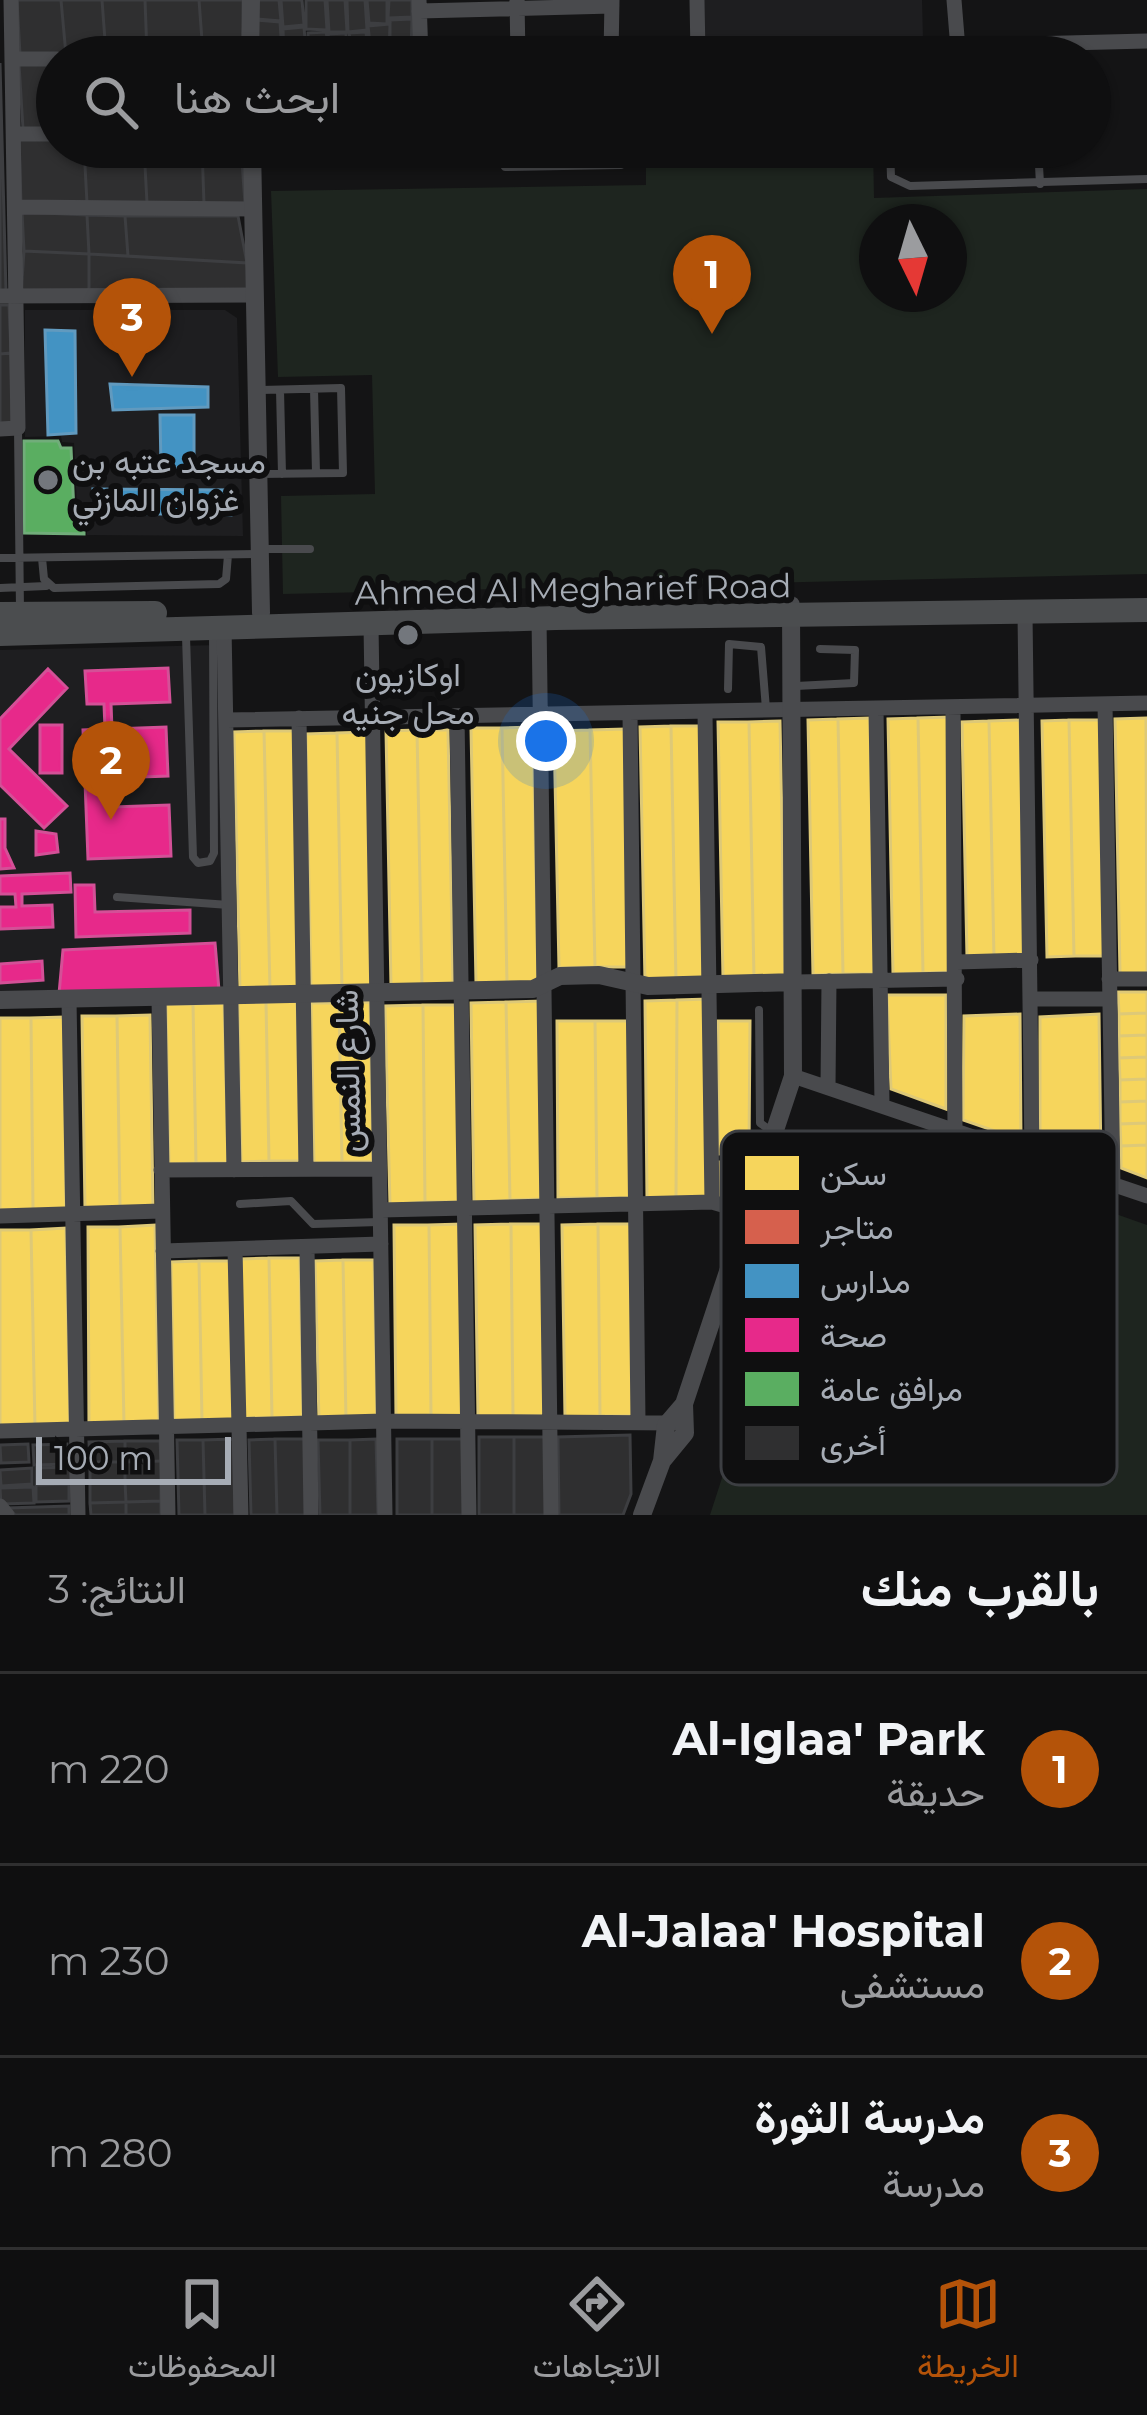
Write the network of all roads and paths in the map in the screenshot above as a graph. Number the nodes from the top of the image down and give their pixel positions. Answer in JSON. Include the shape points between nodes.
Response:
{"nodes":[{"id":1,"x":10,"y":0,"type":"edge"},
{"id":2,"x":251,"y":0,"type":"edge"},
{"id":3,"x":697,"y":0,"type":"edge"},
{"id":4,"x":612,"y":3,"type":"edge"},
{"id":5,"x":952,"y":3,"type":"edge"},
{"id":6,"x":517,"y":4,"type":"edge"},
{"id":7,"x":419,"y":6,"type":"edge"},
{"id":8,"x":250,"y":36,"type":"edge"},
{"id":9,"x":420,"y":36,"type":"edge"},
{"id":10,"x":516,"y":36,"type":"edge"},
{"id":11,"x":611,"y":36,"type":"edge"},
{"id":12,"x":698,"y":36,"type":"edge"},
{"id":13,"x":956,"y":36,"type":"edge"},
{"id":14,"x":1147,"y":41,"type":"edge"},
{"id":15,"x":1111,"y":44,"type":"edge"},
{"id":16,"x":12,"y":59,"type":"junction"},
{"id":17,"x":36,"y":59,"type":"edge"},
{"id":18,"x":14,"y":134,"type":"junction"},
{"id":19,"x":36,"y":134,"type":"edge"},
{"id":20,"x":252,"y":168,"type":"edge"},
{"id":21,"x":891,"y":168,"type":"edge"},
{"id":22,"x":1040,"y":168,"type":"edge"},
{"id":23,"x":1147,"y":179,"type":"edge"},
{"id":24,"x":1040,"y":184,"type":"junction"},
{"id":25,"x":15,"y":207,"type":"junction"},
{"id":26,"x":253,"y":209,"type":"junction"},
{"id":27,"x":254,"y":295,"type":"junction"},
{"id":28,"x":9,"y":296,"type":"edge"},
{"id":29,"x":314,"y":389,"type":"junction"},
{"id":30,"x":255,"y":390,"type":"junction"},
{"id":31,"x":280,"y":390,"type":"junction"},
{"id":32,"x":18,"y":428,"type":"junction"},
{"id":33,"x":0,"y":429,"type":"edge"},
{"id":34,"x":316,"y":473,"type":"junction"},
{"id":35,"x":282,"y":474,"type":"junction"},
{"id":36,"x":257,"y":475,"type":"junction"},
{"id":37,"x":310,"y":549,"type":"dead end"},
{"id":38,"x":259,"y":552,"type":"junction"},
{"id":39,"x":229,"y":555,"type":"junction"},
{"id":40,"x":0,"y":558,"type":"edge"},
{"id":41,"x":19,"y":558,"type":"junction"},
{"id":42,"x":42,"y":558,"type":"junction"},
{"id":43,"x":47,"y":586,"type":"junction"},
{"id":44,"x":0,"y":588,"type":"edge"},
{"id":45,"x":1147,"y":594,"type":"edge"},
{"id":46,"x":13,"y":604,"type":"edge"},
{"id":47,"x":791,"y":610,"type":"junction"},
{"id":48,"x":1147,"y":610,"type":"edge"},
{"id":49,"x":261,"y":613,"type":"junction"},
{"id":50,"x":1024,"y":614,"type":"junction"},
{"id":51,"x":539,"y":618,"type":"junction"},
{"id":52,"x":64,"y":622,"type":"junction"},
{"id":53,"x":371,"y":625,"type":"junction"},
{"id":54,"x":219,"y":627,"type":"junction"},
{"id":55,"x":186,"y":628,"type":"junction"},
{"id":56,"x":0,"y":634,"type":"edge"},
{"id":57,"x":820,"y":649,"type":"dead end"},
{"id":58,"x":794,"y":686,"type":"junction"},
{"id":59,"x":728,"y":689,"type":"dead end"},
{"id":60,"x":1147,"y":703,"type":"edge"},
{"id":61,"x":1105,"y":704,"type":"junction"},
{"id":62,"x":1026,"y":705,"type":"junction"},
{"id":63,"x":952,"y":707,"type":"junction"},
{"id":64,"x":876,"y":708,"type":"junction"},
{"id":65,"x":795,"y":710,"type":"junction"},
{"id":66,"x":766,"y":711,"type":"junction"},
{"id":67,"x":704,"y":713,"type":"junction"},
{"id":68,"x":630,"y":714,"type":"junction"},
{"id":69,"x":542,"y":715,"type":"junction"},
{"id":70,"x":457,"y":716,"type":"junction"},
{"id":71,"x":299,"y":718,"type":"junction"},
{"id":72,"x":374,"y":718,"type":"junction"},
{"id":73,"x":226,"y":720,"type":"junction"},
{"id":74,"x":117,"y":897,"type":"dead end"},
{"id":75,"x":230,"y":905,"type":"junction"},
{"id":76,"x":1031,"y":960,"type":"junction"},
{"id":77,"x":957,"y":970,"type":"junction"},
{"id":78,"x":1109,"y":979,"type":"junction"},
{"id":79,"x":1147,"y":979,"type":"edge"},
{"id":80,"x":880,"y":980,"type":"junction"},
{"id":81,"x":830,"y":981,"type":"junction"},
{"id":82,"x":634,"y":982,"type":"junction"},
{"id":83,"x":796,"y":982,"type":"junction"},
{"id":84,"x":709,"y":983,"type":"junction"},
{"id":85,"x":545,"y":985,"type":"junction"},
{"id":86,"x":460,"y":989,"type":"junction"},
{"id":87,"x":375,"y":991,"type":"junction"},
{"id":88,"x":302,"y":993,"type":"junction"},
{"id":89,"x":232,"y":995,"type":"junction"},
{"id":90,"x":159,"y":998,"type":"junction"},
{"id":91,"x":1032,"y":999,"type":"junction"},
{"id":92,"x":1109,"y":999,"type":"junction"},
{"id":93,"x":0,"y":1000,"type":"edge"},
{"id":94,"x":69,"y":1000,"type":"junction"},
{"id":95,"x":759,"y":1010,"type":"dead end"},
{"id":96,"x":793,"y":1076,"type":"junction"},
{"id":97,"x":828,"y":1087,"type":"junction"},
{"id":98,"x":882,"y":1104,"type":"junction"},
{"id":99,"x":955,"y":1130,"type":"joint"},
{"id":100,"x":771,"y":1131,"type":"edge"},
{"id":101,"x":777,"y":1131,"type":"edge"},
{"id":102,"x":1032,"y":1131,"type":"edge"},
{"id":103,"x":1112,"y":1131,"type":"edge"},
{"id":104,"x":306,"y":1169,"type":"junction"},
{"id":105,"x":379,"y":1169,"type":"junction"},
{"id":106,"x":161,"y":1170,"type":"junction"},
{"id":107,"x":234,"y":1170,"type":"junction"},
{"id":108,"x":1117,"y":1186,"type":"edge"},
{"id":109,"x":1147,"y":1196,"type":"edge"},
{"id":110,"x":712,"y":1202,"type":"junction"},
{"id":111,"x":636,"y":1203,"type":"junction"},
{"id":112,"x":240,"y":1204,"type":"dead end"},
{"id":113,"x":549,"y":1204,"type":"junction"},
{"id":114,"x":721,"y":1205,"type":"edge"},
{"id":115,"x":464,"y":1207,"type":"junction"},
{"id":116,"x":161,"y":1211,"type":"junction"},
{"id":117,"x":72,"y":1213,"type":"junction"},
{"id":118,"x":0,"y":1216,"type":"edge"},
{"id":119,"x":381,"y":1216,"type":"junction"},
{"id":120,"x":381,"y":1244,"type":"junction"},
{"id":121,"x":307,"y":1246,"type":"junction"},
{"id":122,"x":235,"y":1249,"type":"junction"},
{"id":123,"x":163,"y":1251,"type":"junction"},
{"id":124,"x":721,"y":1296,"type":"edge"},
{"id":125,"x":467,"y":1420,"type":"junction"},
{"id":126,"x":552,"y":1420,"type":"junction"},
{"id":127,"x":384,"y":1421,"type":"junction"},
{"id":128,"x":310,"y":1424,"type":"junction"},
{"id":129,"x":238,"y":1425,"type":"junction"},
{"id":130,"x":165,"y":1427,"type":"junction"},
{"id":131,"x":78,"y":1429,"type":"junction"},
{"id":132,"x":663,"y":1429,"type":"junction"},
{"id":133,"x":0,"y":1431,"type":"edge"},
{"id":134,"x":0,"y":1506,"type":"edge"},
{"id":135,"x":7,"y":1515,"type":"edge"},
{"id":136,"x":78,"y":1515,"type":"edge"},
{"id":137,"x":168,"y":1515,"type":"edge"},
{"id":138,"x":241,"y":1515,"type":"edge"},
{"id":139,"x":310,"y":1515,"type":"edge"},
{"id":140,"x":385,"y":1515,"type":"edge"},
{"id":141,"x":469,"y":1515,"type":"edge"},
{"id":142,"x":551,"y":1515,"type":"edge"},
{"id":143,"x":642,"y":1515,"type":"edge"}],
"edges":[{"from":1,"to":16,"type":"street"},
{"from":2,"to":8,"type":"street"},
{"from":3,"to":12,"type":"street"},
{"from":4,"to":6,"type":"street"},
{"from":4,"to":11,"type":"street"},
{"from":5,"to":13,"type":"street"},
{"from":6,"to":7,"type":"street"},
{"from":6,"to":10,"type":"street"},
{"from":7,"to":9,"type":"street"},
{"from":14,"to":15,"type":"street"},
{"from":16,"to":17,"type":"street"},
{"from":16,"to":18,"type":"street"},
{"from":18,"to":19,"type":"street"},
{"from":18,"to":25,"type":"street"},
{"from":20,"to":26,"type":"street"},
{"from":21,"to":24,"type":"lane","via":[[902,185]]},
{"from":22,"to":24,"type":"lane"},
{"from":23,"to":24,"type":"lane"},
{"from":25,"to":26,"type":"street"},
{"from":25,"to":28,"type":"street"},
{"from":26,"to":27,"type":"street"},
{"from":27,"to":28,"type":"street"},
{"from":27,"to":30,"type":"street"},
{"from":28,"to":32,"type":"street"},
{"from":29,"to":31,"type":"lane"},
{"from":29,"to":34,"type":"lane"},
{"from":29,"to":34,"type":"lane","via":[[340,388],[344,473]]},
{"from":30,"to":31,"type":"lane"},
{"from":30,"to":36,"type":"street"},
{"from":31,"to":35,"type":"lane"},
{"from":32,"to":33,"type":"street"},
{"from":32,"to":41,"type":"lane"},
{"from":34,"to":35,"type":"lane"},
{"from":35,"to":36,"type":"lane"},
{"from":36,"to":38,"type":"street"},
{"from":37,"to":38,"type":"lane"},
{"from":38,"to":39,"type":"lane"},
{"from":38,"to":49,"type":"street"},
{"from":39,"to":42,"type":"lane"},
{"from":39,"to":43,"type":"lane","via":[[219,584]]},
{"from":40,"to":41,"type":"lane"},
{"from":41,"to":42,"type":"lane"},
{"from":41,"to":46,"type":"lane"},
{"from":42,"to":43,"type":"lane"},
{"from":43,"to":46,"type":"lane"},
{"from":44,"to":46,"type":"lane"},
{"from":45,"to":47,"type":"highway","name":"Ahmed Al Megharief Road"},
{"from":46,"to":52,"type":"highway","name":"Ahmed Al Megharief Road"},
{"from":47,"to":49,"type":"highway","name":"Ahmed Al Megharief Road"},
{"from":47,"to":50,"type":"highway","name":"Ahmed Al Megharief Road"},
{"from":47,"to":51,"type":"highway","name":"Ahmed Al Megharief Road"},
{"from":47,"to":58,"type":"street"},
{"from":48,"to":50,"type":"highway","name":"Ahmed Al Megharief Road"},
{"from":49,"to":52,"type":"highway","name":"Ahmed Al Megharief Road"},
{"from":50,"to":62,"type":"street"},
{"from":51,"to":53,"type":"highway","name":"Ahmed Al Megharief Road"},
{"from":51,"to":69,"type":"street"},
{"from":52,"to":55,"type":"highway","name":"Ahmed Al Megharief Road"},
{"from":52,"to":56,"type":"highway","name":"Ahmed Al Megharief Road"},
{"from":53,"to":54,"type":"highway","name":"Ahmed Al Megharief Road"},
{"from":53,"to":72,"type":"street","name":"شارع النمس"},
{"from":54,"to":55,"type":"highway","name":"Ahmed Al Megharief Road"},
{"from":54,"to":55,"type":"lane","via":[[214,853],[198,863]]},
{"from":54,"to":73,"type":"street"},
{"from":57,"to":58,"type":"lane","via":[[855,650],[854,683]]},
{"from":58,"to":65,"type":"street"},
{"from":59,"to":66,"type":"lane","via":[[729,644],[760,647]]},
{"from":60,"to":61,"type":"street"},
{"from":61,"to":62,"type":"street"},
{"from":61,"to":78,"type":"street"},
{"from":62,"to":63,"type":"street"},
{"from":62,"to":76,"type":"street"},
{"from":63,"to":64,"type":"street"},
{"from":63,"to":77,"type":"street"},
{"from":64,"to":65,"type":"street"},
{"from":64,"to":80,"type":"street"},
{"from":65,"to":66,"type":"street"},
{"from":65,"to":83,"type":"street"},
{"from":66,"to":67,"type":"street"},
{"from":67,"to":68,"type":"street"},
{"from":67,"to":84,"type":"street"},
{"from":68,"to":69,"type":"street"},
{"from":68,"to":82,"type":"street"},
{"from":69,"to":70,"type":"street"},
{"from":69,"to":85,"type":"street"},
{"from":70,"to":72,"type":"street"},
{"from":70,"to":86,"type":"street"},
{"from":71,"to":72,"type":"street"},
{"from":71,"to":73,"type":"street"},
{"from":71,"to":88,"type":"street"},
{"from":72,"to":87,"type":"street","name":"شارع النمس"},
{"from":73,"to":75,"type":"street"},
{"from":74,"to":75,"type":"lane"},
{"from":75,"to":89,"type":"street"},
{"from":76,"to":77,"type":"street"},
{"from":76,"to":91,"type":"street"},
{"from":77,"to":80,"type":"street"},
{"from":77,"to":99,"type":"street"},
{"from":78,"to":79,"type":"street"},
{"from":78,"to":92,"type":"street"},
{"from":80,"to":81,"type":"street"},
{"from":80,"to":98,"type":"street"},
{"from":81,"to":83,"type":"street"},
{"from":81,"to":97,"type":"street"},
{"from":82,"to":84,"type":"street"},
{"from":82,"to":85,"type":"street","via":[[560,976]]},
{"from":82,"to":111,"type":"street"},
{"from":83,"to":84,"type":"street"},
{"from":83,"to":96,"type":"street"},
{"from":84,"to":110,"type":"street"},
{"from":85,"to":86,"type":"street"},
{"from":85,"to":113,"type":"street"},
{"from":86,"to":87,"type":"street"},
{"from":86,"to":115,"type":"street"},
{"from":87,"to":88,"type":"street"},
{"from":87,"to":105,"type":"street","name":"شارع النمس"},
{"from":88,"to":89,"type":"street"},
{"from":88,"to":104,"type":"street"},
{"from":89,"to":90,"type":"street"},
{"from":89,"to":107,"type":"street"},
{"from":90,"to":94,"type":"street"},
{"from":90,"to":106,"type":"street"},
{"from":91,"to":92,"type":"street"},
{"from":91,"to":102,"type":"street"},
{"from":92,"to":103,"type":"street"},
{"from":93,"to":94,"type":"street"},
{"from":94,"to":117,"type":"street"},
{"from":95,"to":100,"type":"lane","via":[[760,1124]]},
{"from":96,"to":97,"type":"street"},
{"from":96,"to":101,"type":"street"},
{"from":97,"to":98,"type":"street"},
{"from":98,"to":99,"type":"street"},
{"from":104,"to":105,"type":"street"},
{"from":104,"to":107,"type":"street"},
{"from":105,"to":119,"type":"street","name":"شارع النمس"},
{"from":106,"to":107,"type":"street"},
{"from":106,"to":116,"type":"street"},
{"from":108,"to":109,"type":"street"},
{"from":110,"to":111,"type":"street"},
{"from":110,"to":114,"type":"street"},
{"from":111,"to":113,"type":"street"},
{"from":111,"to":132,"type":"street"},
{"from":112,"to":119,"type":"lane","via":[[291,1201],[310,1224]]},
{"from":113,"to":115,"type":"street"},
{"from":113,"to":126,"type":"street"},
{"from":115,"to":119,"type":"street"},
{"from":115,"to":125,"type":"street"},
{"from":116,"to":117,"type":"street"},
{"from":116,"to":123,"type":"street"},
{"from":117,"to":118,"type":"street"},
{"from":117,"to":131,"type":"street"},
{"from":119,"to":120,"type":"street","name":"شارع النمس"},
{"from":120,"to":121,"type":"street"},
{"from":120,"to":127,"type":"street","name":"شارع النمس"},
{"from":121,"to":122,"type":"street"},
{"from":121,"to":128,"type":"street"},
{"from":122,"to":123,"type":"street"},
{"from":122,"to":129,"type":"street"},
{"from":123,"to":130,"type":"street"},
{"from":124,"to":132,"type":"street","via":[[684,1404]]},
{"from":125,"to":126,"type":"street"},
{"from":125,"to":127,"type":"street"},
{"from":125,"to":141,"type":"street"},
{"from":126,"to":132,"type":"street"},
{"from":126,"to":142,"type":"street"},
{"from":127,"to":128,"type":"street"},
{"from":127,"to":140,"type":"street","name":"شارع النمس"},
{"from":128,"to":129,"type":"street"},
{"from":128,"to":139,"type":"street"},
{"from":129,"to":130,"type":"street"},
{"from":129,"to":138,"type":"street"},
{"from":130,"to":131,"type":"street"},
{"from":130,"to":137,"type":"street"},
{"from":131,"to":133,"type":"street"},
{"from":131,"to":136,"type":"street"},
{"from":132,"to":143,"type":"street","via":[[662,1461]]},
{"from":134,"to":135,"type":"street"}]}
